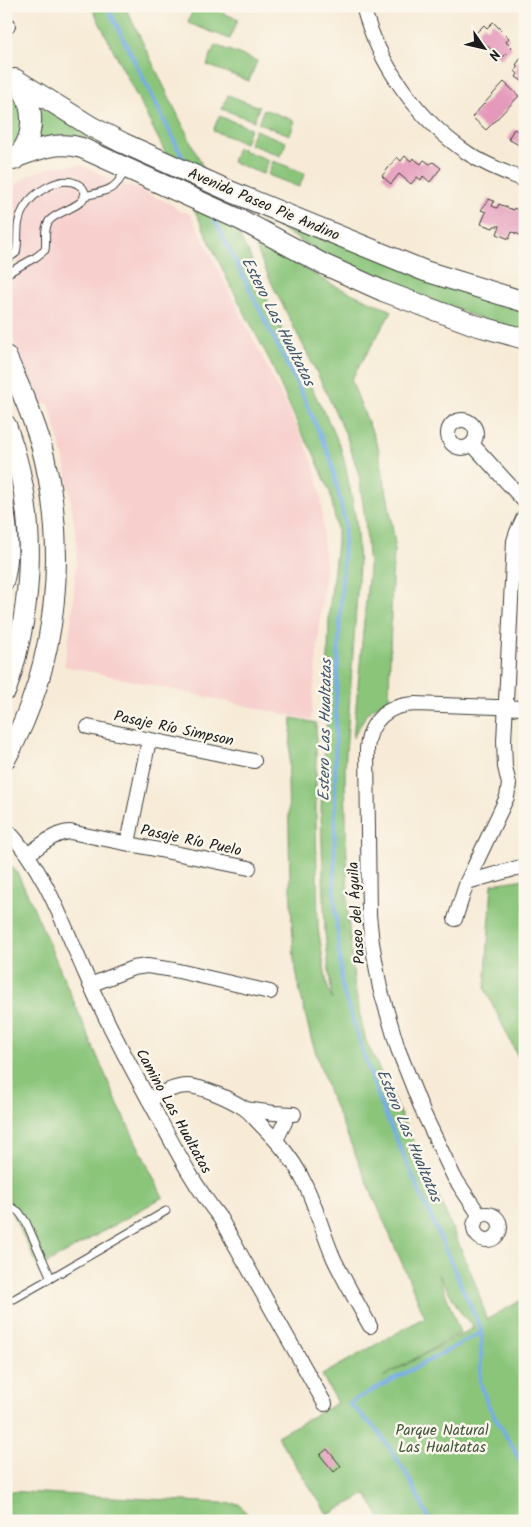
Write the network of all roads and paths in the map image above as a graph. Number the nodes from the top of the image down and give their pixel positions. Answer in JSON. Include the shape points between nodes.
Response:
{"nodes":[{"id":1,"x":362,"y":6,"type":"edge"},
{"id":2,"x":10,"y":75,"type":"edge"},
{"id":3,"x":12,"y":161,"type":"edge"},
{"id":4,"x":127,"y":167,"type":"junction"},
{"id":5,"x":525,"y":180,"type":"edge"},
{"id":6,"x":84,"y":196,"type":"junction"},
{"id":7,"x":16,"y":253,"type":"junction"},
{"id":8,"x":6,"y":260,"type":"edge"},
{"id":9,"x":25,"y":262,"type":"junction"},
{"id":10,"x":6,"y":274,"type":"edge"},
{"id":11,"x":525,"y":302,"type":"edge"},
{"id":12,"x":525,"y":339,"type":"edge"},
{"id":13,"x":6,"y":356,"type":"edge"},
{"id":14,"x":6,"y":425,"type":"edge"},
{"id":15,"x":472,"y":444,"type":"dead end"},
{"id":16,"x":525,"y":502,"type":"edge"},
{"id":17,"x":6,"y":505,"type":"edge"},
{"id":18,"x":525,"y":515,"type":"edge"},
{"id":19,"x":6,"y":583,"type":"edge"},
{"id":20,"x":6,"y":690,"type":"edge"},
{"id":21,"x":506,"y":708,"type":"junction"},
{"id":22,"x":525,"y":708,"type":"edge"},
{"id":23,"x":88,"y":727,"type":"dead end"},
{"id":24,"x":149,"y":740,"type":"junction"},
{"id":25,"x":6,"y":758,"type":"edge"},
{"id":26,"x":254,"y":761,"type":"dead end"},
{"id":27,"x":6,"y":829,"type":"edge"},
{"id":28,"x":128,"y":844,"type":"junction"},
{"id":29,"x":28,"y":854,"type":"junction"},
{"id":30,"x":525,"y":866,"type":"edge"},
{"id":31,"x":249,"y":868,"type":"dead end"},
{"id":32,"x":468,"y":882,"type":"junction"},
{"id":33,"x":455,"y":919,"type":"dead end"},
{"id":34,"x":90,"y":985,"type":"junction"},
{"id":35,"x":270,"y":992,"type":"dead end"},
{"id":36,"x":149,"y":1100,"type":"junction"},
{"id":37,"x":245,"y":1109,"type":"junction"},
{"id":38,"x":276,"y":1140,"type":"junction"},
{"id":39,"x":6,"y":1208,"type":"edge"},
{"id":40,"x":166,"y":1211,"type":"dead end"},
{"id":41,"x":480,"y":1216,"type":"dead end"},
{"id":42,"x":51,"y":1278,"type":"junction"},
{"id":43,"x":14,"y":1299,"type":"dead end"},
{"id":44,"x":370,"y":1326,"type":"dead end"},
{"id":45,"x":325,"y":1404,"type":"dead end"}],
"edges":[{"from":1,"to":5,"type":"street","via":[[386,64],[423,114],[447,138],[471,155]]},
{"from":2,"to":3,"type":"main road","via":[[25,92],[32,117],[26,142]]},
{"from":2,"to":11,"type":"main road","name":"Avenida Paseo Pie Andino","via":[[92,127],[232,192],[425,271]]},
{"from":3,"to":4,"type":"main road","name":"Avenida Paseo Pie Andino","via":[[43,148],[67,145]]},
{"from":4,"to":6,"type":"lane","via":[[114,188]]},
{"from":4,"to":12,"type":"main road","name":"Avenida Paseo Pie Andino","via":[[244,221],[383,292]]},
{"from":6,"to":7,"type":"lane","via":[[85,191],[74,182],[57,183],[37,194],[20,218]]},
{"from":6,"to":9,"type":"lane","via":[[80,202],[49,221],[45,250]]},
{"from":7,"to":8,"type":"lane"},
{"from":7,"to":9,"type":"lane"},
{"from":9,"to":10,"type":"lane"},
{"from":13,"to":25,"type":"main road","via":[[34,422],[45,464],[55,526],[56,572],[46,655],[31,704]]},
{"from":14,"to":20,"type":"main road","via":[[24,493],[30,565],[20,638]]},
{"from":15,"to":16,"type":"street"},
{"from":17,"to":19,"type":"street","via":[[10,540]]},
{"from":18,"to":21,"type":"street","via":[[514,541]]},
{"from":21,"to":22,"type":"street","name":"Paseo del Águila"},
{"from":21,"to":32,"type":"street","via":[[507,797]]},
{"from":21,"to":41,"type":"street","name":"Paseo del Águila","via":[[398,706],[384,713],[374,724],[368,736],[367,749],[369,914],[383,1001],[423,1112],[454,1177]]},
{"from":23,"to":24,"type":"street","name":"Pasaje Río Simpson"},
{"from":24,"to":26,"type":"street","name":"Pasaje Río Simpson"},
{"from":24,"to":28,"type":"street","name":"Pasaje Río Puelo"},
{"from":27,"to":29,"type":"street","name":"Camino Las Hualtatas"},
{"from":28,"to":29,"type":"street","name":"Pasaje Río Puelo","via":[[64,832]]},
{"from":28,"to":31,"type":"street","name":"Pasaje Río Puelo"},
{"from":29,"to":34,"type":"street","name":"Camino Las Hualtatas"},
{"from":30,"to":32,"type":"street"},
{"from":32,"to":33,"type":"street"},
{"from":34,"to":35,"type":"street","via":[[126,970],[147,966]]},
{"from":34,"to":36,"type":"street","name":"Camino Las Hualtatas"},
{"from":36,"to":37,"type":"street","via":[[172,1089],[194,1087],[212,1092]]},
{"from":36,"to":45,"type":"street","name":"Camino Las Hualtatas"},
{"from":37,"to":38,"type":"street"},
{"from":37,"to":38,"type":"street","via":[[290,1114]]},
{"from":38,"to":44,"type":"street","via":[[302,1177],[334,1258]]},
{"from":39,"to":42,"type":"lane","via":[[19,1212],[26,1222]]},
{"from":40,"to":42,"type":"lane"},
{"from":42,"to":43,"type":"lane"}]}
